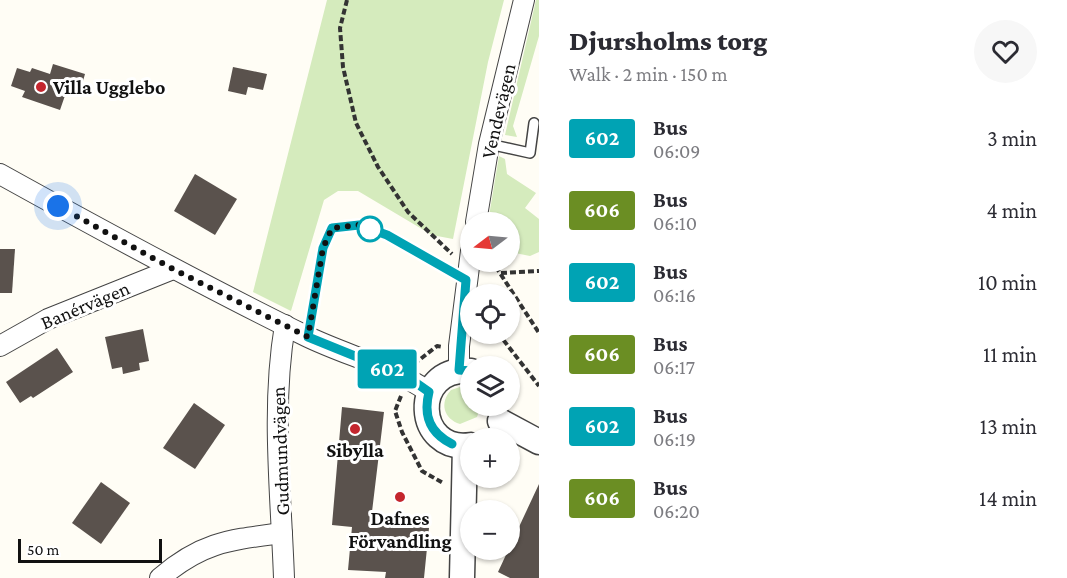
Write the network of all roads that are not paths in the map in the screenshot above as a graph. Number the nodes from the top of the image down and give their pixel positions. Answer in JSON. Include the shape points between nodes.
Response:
{"nodes":[{"id":1,"x":524,"y":0,"type":"edge"},
{"id":2,"x":534,"y":123,"type":"dead end"},
{"id":3,"x":489,"y":144,"type":"junction"},
{"id":4,"x":0,"y":174,"type":"edge"},
{"id":5,"x":478,"y":212,"type":"edge"},
{"id":6,"x":460,"y":258,"type":"edge"},
{"id":7,"x":173,"y":269,"type":"junction"},
{"id":8,"x":473,"y":272,"type":"edge"},
{"id":9,"x":285,"y":325,"type":"junction"},
{"id":10,"x":308,"y":337,"type":"junction"},
{"id":11,"x":0,"y":346,"type":"edge"},
{"id":12,"x":466,"y":356,"type":"edge"},
{"id":13,"x":460,"y":372,"type":"edge"},
{"id":14,"x":429,"y":392,"type":"junction"},
{"id":15,"x":497,"y":421,"type":"edge"},
{"id":16,"x":539,"y":442,"type":"edge"},
{"id":17,"x":460,"y":444,"type":"edge"},
{"id":18,"x":466,"y":488,"type":"edge"},
{"id":19,"x":282,"y":533,"type":"junction"},
{"id":20,"x":160,"y":578,"type":"edge"},
{"id":21,"x":284,"y":578,"type":"edge"},
{"id":22,"x":462,"y":578,"type":"edge"}],
"edges":[{"from":1,"to":3,"type":"street","name":"Vendevägen"},
{"from":2,"to":3,"type":"lane","via":[[530,153]]},
{"from":3,"to":5,"type":"street","name":"Vendevägen"},
{"from":4,"to":7,"type":"street"},
{"from":6,"to":10,"type":"lane","via":[[359,225],[332,228],[323,248]]},
{"from":7,"to":9,"type":"street"},
{"from":7,"to":11,"type":"street","name":"Banérvägen","via":[[48,319]]},
{"from":8,"to":12,"type":"street"},
{"from":9,"to":10,"type":"street"},
{"from":9,"to":19,"type":"street","name":"Gudmundvägen","via":[[278,385]]},
{"from":10,"to":14,"type":"street","via":[[409,378]]},
{"from":13,"to":14,"type":"street","via":[[442,378]]},
{"from":14,"to":17,"type":"street","via":[[427,417],[432,429],[441,438]]},
{"from":15,"to":16,"type":"street"},
{"from":18,"to":22,"type":"street"},
{"from":19,"to":20,"type":"street","via":[[222,541],[189,555]]},
{"from":19,"to":21,"type":"street","name":"Gudmundvägen"}]}
